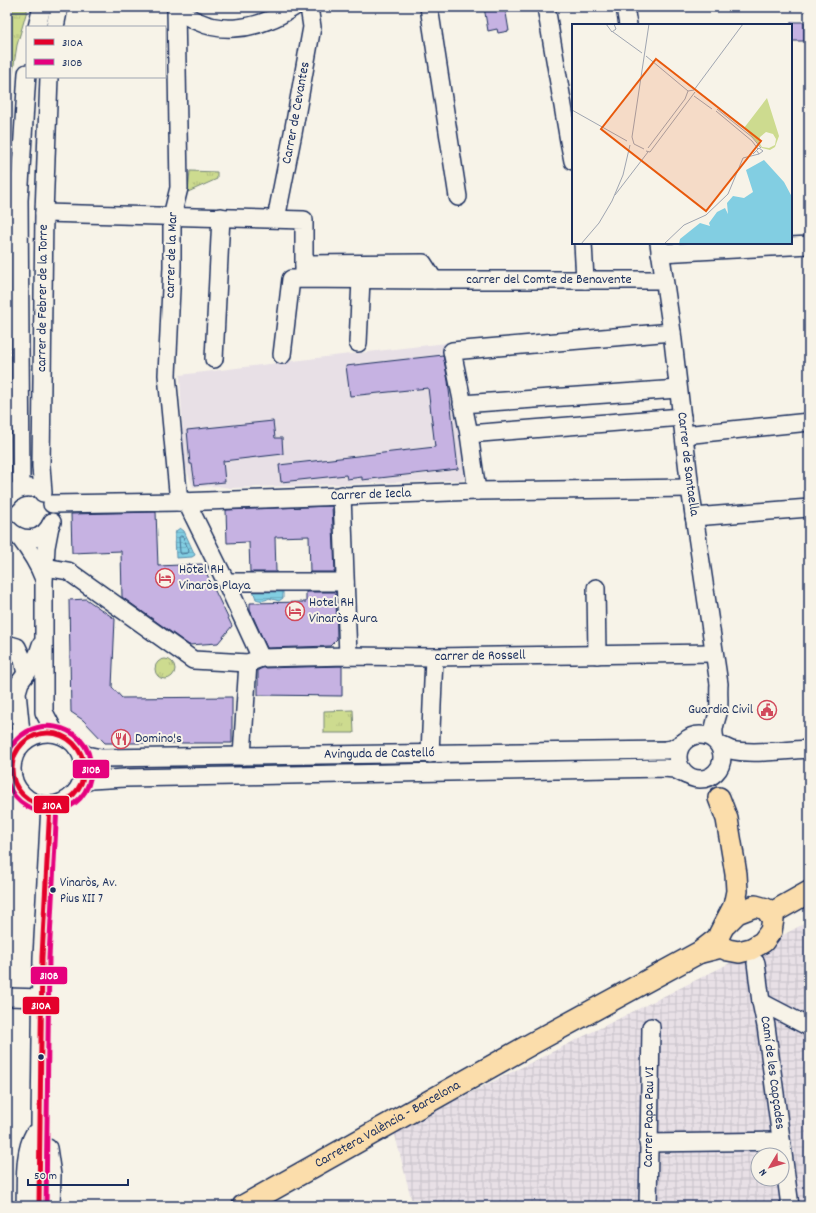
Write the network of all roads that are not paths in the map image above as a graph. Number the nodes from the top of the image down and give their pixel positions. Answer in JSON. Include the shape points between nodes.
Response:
{"nodes":[{"id":1,"x":42,"y":7,"type":"edge"},
{"id":2,"x":59,"y":7,"type":"edge"},
{"id":3,"x":294,"y":7,"type":"edge"},
{"id":4,"x":309,"y":7,"type":"edge"},
{"id":5,"x":429,"y":7,"type":"edge"},
{"id":6,"x":546,"y":7,"type":"edge"},
{"id":7,"x":625,"y":7,"type":"edge"},
{"id":8,"x":176,"y":8,"type":"edge"},
{"id":9,"x":628,"y":24,"type":"edge"},
{"id":10,"x":36,"y":26,"type":"edge"},
{"id":11,"x":55,"y":26,"type":"edge"},
{"id":12,"x":49,"y":78,"type":"edge"},
{"id":13,"x":26,"y":81,"type":"edge"},
{"id":14,"x":48,"y":102,"type":"junction"},
{"id":15,"x":572,"y":158,"type":"edge"},
{"id":16,"x":458,"y":197,"type":"dead end"},
{"id":17,"x":13,"y":200,"type":"edge"},
{"id":18,"x":44,"y":213,"type":"junction"},
{"id":19,"x":172,"y":216,"type":"junction"},
{"id":20,"x":221,"y":218,"type":"junction"},
{"id":21,"x":276,"y":219,"type":"junction"},
{"id":22,"x":583,"y":244,"type":"edge"},
{"id":23,"x":809,"y":245,"type":"edge"},
{"id":24,"x":659,"y":248,"type":"edge"},
{"id":25,"x":304,"y":272,"type":"junction"},
{"id":26,"x":361,"y":280,"type":"junction"},
{"id":27,"x":434,"y":280,"type":"junction"},
{"id":28,"x":585,"y":280,"type":"junction"},
{"id":29,"x":664,"y":280,"type":"junction"},
{"id":30,"x":672,"y":332,"type":"junction"},
{"id":31,"x":358,"y":343,"type":"dead end"},
{"id":32,"x":282,"y":355,"type":"dead end"},
{"id":33,"x":214,"y":359,"type":"dead end"},
{"id":34,"x":678,"y":389,"type":"junction"},
{"id":35,"x":462,"y":404,"type":"junction"},
{"id":36,"x":682,"y":417,"type":"junction"},
{"id":37,"x":809,"y":422,"type":"edge"},
{"id":38,"x":469,"y":434,"type":"junction"},
{"id":39,"x":684,"y":435,"type":"junction"},
{"id":40,"x":690,"y":488,"type":"junction"},
{"id":41,"x":477,"y":491,"type":"junction"},
{"id":42,"x":11,"y":494,"type":"edge"},
{"id":43,"x":342,"y":495,"type":"junction"},
{"id":44,"x":48,"y":498,"type":"junction"},
{"id":45,"x":183,"y":502,"type":"junction"},
{"id":46,"x":809,"y":508,"type":"edge"},
{"id":47,"x":694,"y":517,"type":"junction"},
{"id":48,"x":50,"y":526,"type":"junction"},
{"id":49,"x":13,"y":533,"type":"edge"},
{"id":50,"x":44,"y":574,"type":"junction"},
{"id":51,"x":226,"y":582,"type":"junction"},
{"id":52,"x":345,"y":582,"type":"junction"},
{"id":53,"x":596,"y":588,"type":"dead end"},
{"id":54,"x":43,"y":637,"type":"junction"},
{"id":55,"x":7,"y":644,"type":"edge"},
{"id":56,"x":713,"y":653,"type":"junction"},
{"id":57,"x":597,"y":655,"type":"junction"},
{"id":58,"x":348,"y":656,"type":"junction"},
{"id":59,"x":434,"y":657,"type":"junction"},
{"id":60,"x":254,"y":660,"type":"junction"},
{"id":61,"x":26,"y":674,"type":"junction"},
{"id":62,"x":718,"y":684,"type":"junction"},
{"id":63,"x":56,"y":733,"type":"junction"},
{"id":64,"x":688,"y":739,"type":"junction"},
{"id":65,"x":22,"y":743,"type":"junction"},
{"id":66,"x":718,"y":743,"type":"junction"},
{"id":67,"x":77,"y":748,"type":"junction"},
{"id":68,"x":809,"y":748,"type":"edge"},
{"id":69,"x":430,"y":754,"type":"junction"},
{"id":70,"x":242,"y":756,"type":"junction"},
{"id":71,"x":809,"y":757,"type":"edge"},
{"id":72,"x":9,"y":767,"type":"edge"},
{"id":73,"x":721,"y":767,"type":"junction"},
{"id":74,"x":693,"y":777,"type":"junction"},
{"id":75,"x":80,"y":785,"type":"junction"},
{"id":76,"x":719,"y":798,"type":"junction"},
{"id":77,"x":50,"y":805,"type":"junction"},
{"id":78,"x":736,"y":874,"type":"junction"},
{"id":79,"x":809,"y":892,"type":"edge"},
{"id":80,"x":762,"y":910,"type":"junction"},
{"id":81,"x":723,"y":927,"type":"junction"},
{"id":82,"x":700,"y":952,"type":"junction"},
{"id":83,"x":760,"y":952,"type":"junction"},
{"id":84,"x":7,"y":997,"type":"edge"},
{"id":85,"x":42,"y":998,"type":"junction"},
{"id":86,"x":761,"y":1002,"type":"junction"},
{"id":87,"x":651,"y":1027,"type":"dead end"},
{"id":88,"x":809,"y":1028,"type":"edge"},
{"id":89,"x":40,"y":1125,"type":"junction"},
{"id":90,"x":781,"y":1141,"type":"junction"},
{"id":91,"x":648,"y":1143,"type":"junction"},
{"id":92,"x":25,"y":1206,"type":"edge"},
{"id":93,"x":39,"y":1206,"type":"edge"},
{"id":94,"x":51,"y":1206,"type":"edge"},
{"id":95,"x":243,"y":1206,"type":"edge"},
{"id":96,"x":648,"y":1206,"type":"edge"},
{"id":97,"x":790,"y":1206,"type":"edge"}],
"edges":[{"from":1,"to":10,"type":"street"},
{"from":2,"to":11,"type":"street"},
{"from":3,"to":8,"type":"street","via":[[273,19],[244,27],[226,28],[200,23]]},
{"from":4,"to":21,"type":"street","name":"Carrer de Cevantes","via":[[311,34]]},
{"from":5,"to":16,"type":"street"},
{"from":6,"to":15,"type":"street"},
{"from":7,"to":9,"type":"street"},
{"from":8,"to":19,"type":"street","name":"carrer de la Mar","via":[[179,188]]},
{"from":12,"to":14,"type":"street","name":"carrer de Febrer de la Torre"},
{"from":13,"to":14,"type":"street","name":"carrer de Febrer de la Torre","via":[[40,84],[45,90]]},
{"from":13,"to":17,"type":"street","name":"carrer de Febrer de la Torre"},
{"from":14,"to":18,"type":"street","name":"carrer de Febrer de la Torre"},
{"from":17,"to":42,"type":"street","name":"carrer de Febrer de la Torre"},
{"from":18,"to":19,"type":"street"},
{"from":18,"to":44,"type":"street","name":"carrer de Febrer de la Torre","via":[[42,466]]},
{"from":19,"to":20,"type":"street"},
{"from":19,"to":45,"type":"street","name":"carrer de la Mar","via":[[166,375]]},
{"from":20,"to":21,"type":"street"},
{"from":20,"to":33,"type":"street"},
{"from":21,"to":25,"type":"street","via":[[304,220]]},
{"from":22,"to":28,"type":"street"},
{"from":23,"to":24,"type":"street"},
{"from":24,"to":29,"type":"street","name":"Carrer de Santaella"},
{"from":25,"to":26,"type":"street","name":"carrer del Comte de Benavente"},
{"from":25,"to":27,"type":"street","via":[[423,263]]},
{"from":25,"to":32,"type":"street","via":[[291,279]]},
{"from":26,"to":27,"type":"street","name":"carrer del Comte de Benavente"},
{"from":26,"to":31,"type":"street"},
{"from":27,"to":28,"type":"street","name":"carrer del Comte de Benavente"},
{"from":28,"to":29,"type":"street","name":"carrer del Comte de Benavente"},
{"from":29,"to":30,"type":"street","name":"Carrer de Santaella"},
{"from":30,"to":34,"type":"street","name":"Carrer de Santaella"},
{"from":30,"to":35,"type":"street","via":[[452,351]]},
{"from":34,"to":35,"type":"street"},
{"from":34,"to":36,"type":"street","name":"Carrer de Santaella"},
{"from":35,"to":38,"type":"street"},
{"from":36,"to":38,"type":"street"},
{"from":36,"to":39,"type":"street","name":"Carrer de Santaella"},
{"from":37,"to":39,"type":"street"},
{"from":38,"to":41,"type":"street"},
{"from":39,"to":40,"type":"street","name":"Carrer de Santaella"},
{"from":40,"to":41,"type":"street","name":"Carrer de Iecla"},
{"from":40,"to":47,"type":"street","name":"Carrer de Santaella"},
{"from":41,"to":43,"type":"street","name":"Carrer de Iecla"},
{"from":42,"to":44,"type":"street","name":"Carrer de Iecla","via":[[28,488],[36,489]]},
{"from":43,"to":45,"type":"street","name":"Carrer de Iecla"},
{"from":43,"to":52,"type":"street"},
{"from":44,"to":45,"type":"street","name":"Carrer de Iecla"},
{"from":44,"to":48,"type":"street","name":"carrer de Febrer de la Torre","via":[[53,512]]},
{"from":45,"to":51,"type":"street","name":"carrer de la Mar"},
{"from":46,"to":47,"type":"street"},
{"from":47,"to":56,"type":"street","name":"Carrer de Santaella"},
{"from":48,"to":49,"type":"street","via":[[45,533],[28,539]]},
{"from":48,"to":50,"type":"street","name":"carrer de Febrer de la Torre"},
{"from":49,"to":50,"type":"street"},
{"from":50,"to":54,"type":"street","name":"carrer de Febrer de la Torre"},
{"from":50,"to":60,"type":"street","name":"carrer de Rossell","via":[[68,571],[193,660]]},
{"from":51,"to":52,"type":"street"},
{"from":51,"to":60,"type":"street","name":"carrer de la Mar"},
{"from":52,"to":58,"type":"street"},
{"from":53,"to":57,"type":"street"},
{"from":54,"to":61,"type":"street","via":[[38,654]]},
{"from":54,"to":63,"type":"street","via":[[44,712]]},
{"from":55,"to":61,"type":"street","via":[[17,647]]},
{"from":56,"to":57,"type":"street","name":"carrer de Rossell"},
{"from":56,"to":62,"type":"street","name":"Carrer de Santaella"},
{"from":57,"to":59,"type":"street","name":"carrer de Rossell"},
{"from":58,"to":59,"type":"street","name":"carrer de Rossell"},
{"from":58,"to":60,"type":"street","name":"carrer de Rossell"},
{"from":59,"to":69,"type":"street"},
{"from":60,"to":70,"type":"street","name":"carrer de la Mar"},
{"from":61,"to":65,"type":"street","via":[[17,692]]},
{"from":62,"to":64,"type":"street","name":"Carrer de Santaella","via":[[708,718]]},
{"from":62,"to":66,"type":"street","name":"Carrer de Santaella","via":[[718,712],[714,736]]},
{"from":63,"to":65,"type":"street","via":[[32,736]]},
{"from":63,"to":67,"type":"street","via":[[72,741]]},
{"from":64,"to":66,"type":"street","via":[[702,734]]},
{"from":64,"to":69,"type":"street","name":"Avinguda de Castelló","via":[[666,750]]},
{"from":64,"to":74,"type":"street","via":[[678,752],[678,761],[681,768]]},
{"from":65,"to":72,"type":"street"},
{"from":66,"to":68,"type":"street","via":[[731,750],[758,752]]},
{"from":66,"to":73,"type":"street","via":[[722,750]]},
{"from":67,"to":70,"type":"street","name":"Avinguda de Castelló","via":[[86,755],[101,758]]},
{"from":67,"to":75,"type":"street","via":[[84,766],[84,776]]},
{"from":69,"to":70,"type":"street","name":"Avinguda de Castelló"},
{"from":71,"to":73,"type":"street","via":[[738,760]]},
{"from":72,"to":77,"type":"street","via":[[19,790],[27,798],[38,804]]},
{"from":73,"to":74,"type":"street","via":[[707,779]]},
{"from":73,"to":76,"type":"street"},
{"from":74,"to":75,"type":"street","name":"Avinguda de Castelló","via":[[674,769],[632,769],[125,778],[91,780]]},
{"from":74,"to":76,"type":"street","via":[[713,788]]},
{"from":75,"to":77,"type":"street","via":[[68,799]]},
{"from":76,"to":78,"type":"main road","via":[[727,819]]},
{"from":77,"to":85,"type":"street"},
{"from":78,"to":80,"type":"main road","via":[[747,899]]},
{"from":78,"to":81,"type":"main road","via":[[737,891],[734,906]]},
{"from":79,"to":80,"type":"main road"},
{"from":80,"to":81,"type":"main road","via":[[737,913]]},
{"from":80,"to":83,"type":"main road","via":[[773,919],[771,930]]},
{"from":81,"to":82,"type":"main road","via":[[718,938]]},
{"from":82,"to":83,"type":"main road","via":[[721,947],[733,951],[751,949]]},
{"from":82,"to":95,"type":"main road","name":"Carretera València - Barcelona"},
{"from":83,"to":86,"type":"street","name":"Camí de les Capçades"},
{"from":84,"to":85,"type":"street"},
{"from":85,"to":89,"type":"street"},
{"from":86,"to":88,"type":"street"},
{"from":86,"to":90,"type":"street","name":"Camí de les Capçades"},
{"from":87,"to":91,"type":"street","name":"Carrer Papa Pau VI"},
{"from":89,"to":92,"type":"street","via":[[31,1139],[27,1157]]},
{"from":89,"to":93,"type":"street"},
{"from":89,"to":94,"type":"street","via":[[49,1152],[52,1175]]},
{"from":90,"to":91,"type":"street"},
{"from":90,"to":97,"type":"street","name":"Camí de les Capçades"},
{"from":91,"to":96,"type":"street","name":"Carrer Papa Pau VI"}]}
